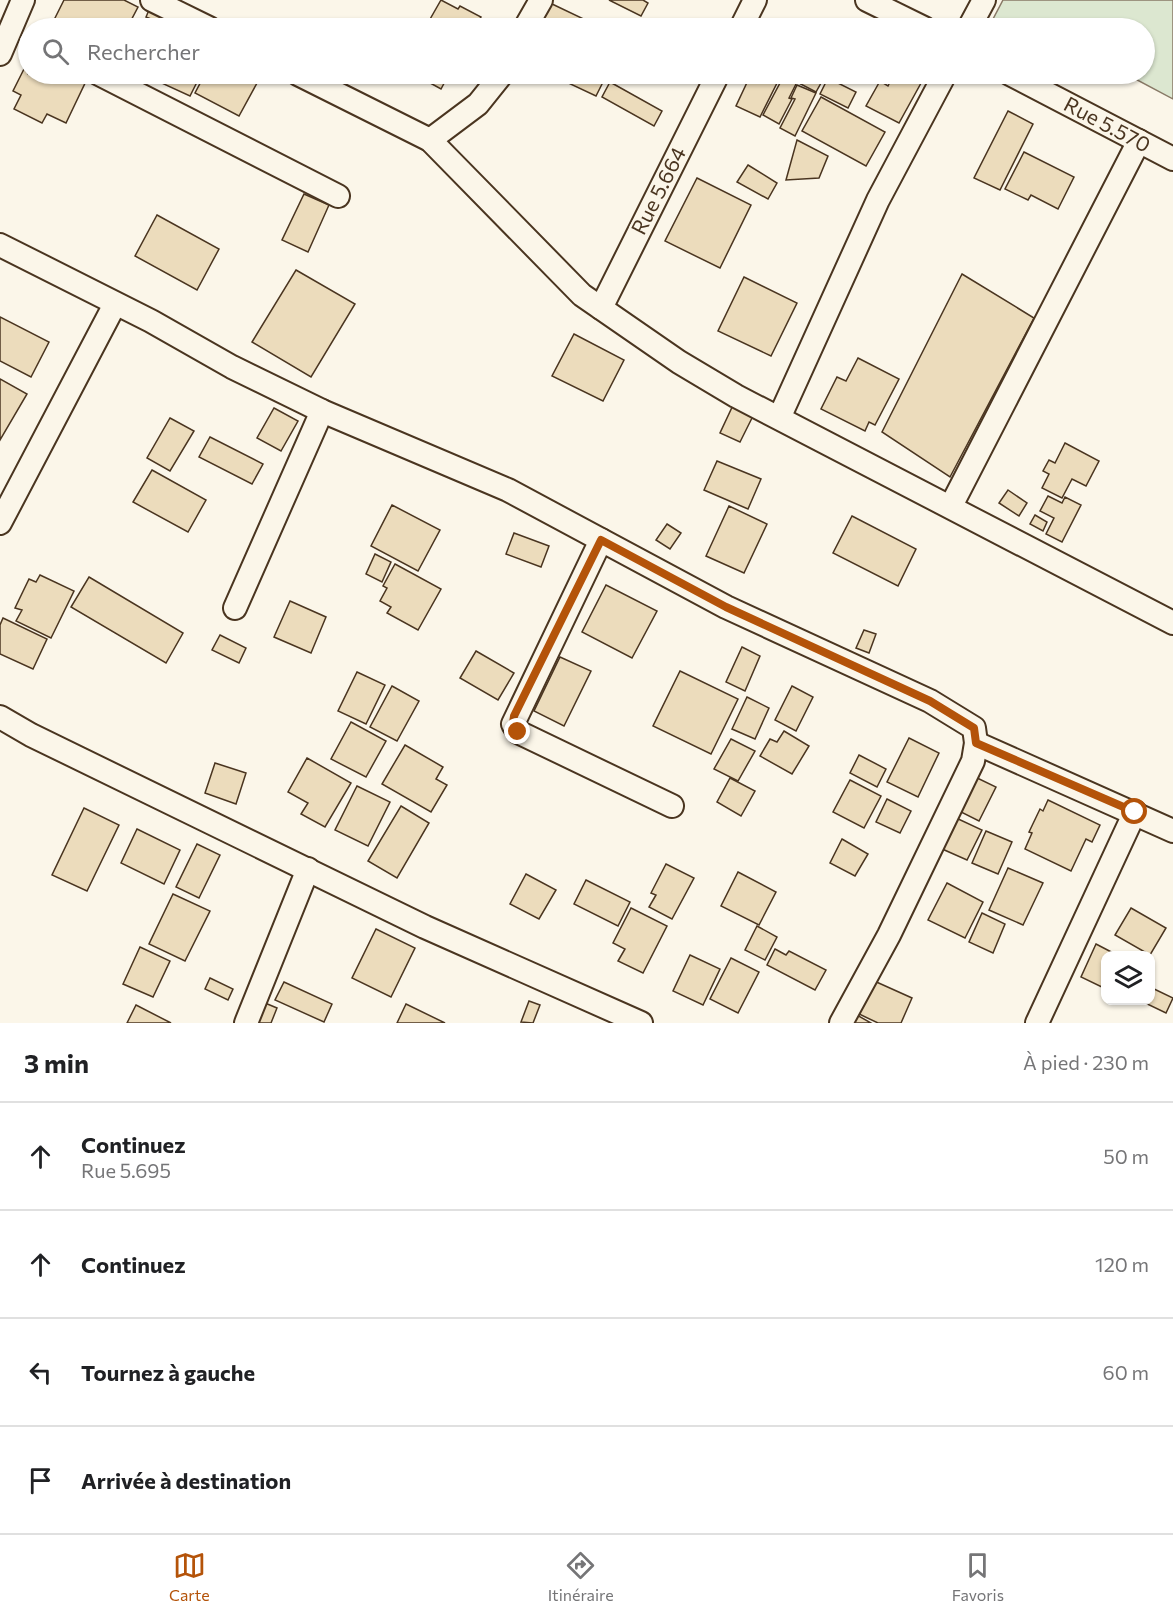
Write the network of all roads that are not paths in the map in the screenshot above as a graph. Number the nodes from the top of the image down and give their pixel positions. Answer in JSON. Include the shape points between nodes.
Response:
{"nodes":[{"id":1,"x":23,"y":0,"type":"edge"},
{"id":2,"x":152,"y":0,"type":"edge"},
{"id":3,"x":541,"y":0,"type":"edge"},
{"id":4,"x":755,"y":0,"type":"edge"},
{"id":5,"x":867,"y":0,"type":"edge"},
{"id":6,"x":984,"y":0,"type":"edge"},
{"id":7,"x":21,"y":18,"type":"edge"},
{"id":8,"x":189,"y":18,"type":"edge"},
{"id":9,"x":531,"y":18,"type":"edge"},
{"id":10,"x":746,"y":18,"type":"edge"},
{"id":11,"x":904,"y":18,"type":"edge"},
{"id":12,"x":974,"y":18,"type":"edge"},
{"id":13,"x":18,"y":35,"type":"edge"},
{"id":14,"x":0,"y":54,"type":"edge"},
{"id":15,"x":119,"y":84,"type":"edge"},
{"id":16,"x":318,"y":84,"type":"edge"},
{"id":17,"x":494,"y":84,"type":"edge"},
{"id":18,"x":713,"y":84,"type":"edge"},
{"id":19,"x":940,"y":84,"type":"edge"},
{"id":20,"x":1029,"y":84,"type":"edge"},
{"id":21,"x":430,"y":140,"type":"junction"},
{"id":22,"x":1139,"y":141,"type":"junction"},
{"id":23,"x":1173,"y":159,"type":"edge"},
{"id":24,"x":338,"y":196,"type":"dead end"},
{"id":25,"x":0,"y":246,"type":"edge"},
{"id":26,"x":115,"y":304,"type":"junction"},
{"id":27,"x":601,"y":308,"type":"junction"},
{"id":28,"x":321,"y":411,"type":"junction"},
{"id":29,"x":780,"y":416,"type":"junction"},
{"id":30,"x":951,"y":506,"type":"junction"},
{"id":31,"x":0,"y":523,"type":"edge"},
{"id":32,"x":601,"y":540,"type":"junction"},
{"id":33,"x":235,"y":608,"type":"dead end"},
{"id":34,"x":1173,"y":623,"type":"edge"},
{"id":35,"x":0,"y":717,"type":"edge"},
{"id":36,"x":976,"y":743,"type":"junction"},
{"id":37,"x":672,"y":806,"type":"dead end"},
{"id":38,"x":1135,"y":812,"type":"junction"},
{"id":39,"x":1173,"y":831,"type":"edge"},
{"id":40,"x":308,"y":869,"type":"junction"},
{"id":41,"x":246,"y":1023,"type":"edge"},
{"id":42,"x":641,"y":1023,"type":"edge"},
{"id":43,"x":841,"y":1023,"type":"edge"},
{"id":44,"x":1037,"y":1023,"type":"edge"}],
"edges":[{"from":1,"to":7,"type":"street"},
{"from":2,"to":8,"type":"street"},
{"from":3,"to":9,"type":"street"},
{"from":4,"to":10,"type":"street"},
{"from":5,"to":11,"type":"street"},
{"from":6,"to":12,"type":"street"},
{"from":13,"to":14,"type":"street"},
{"from":15,"to":24,"type":"street"},
{"from":16,"to":21,"type":"street"},
{"from":17,"to":21,"type":"street","via":[[478,104]]},
{"from":18,"to":27,"type":"street","name":"Rue 5.664"},
{"from":19,"to":29,"type":"street","via":[[878,200]]},
{"from":20,"to":22,"type":"street","name":"Rue 5.570"},
{"from":21,"to":27,"type":"street","via":[[582,295]]},
{"from":22,"to":23,"type":"street","name":"Rue 5.570"},
{"from":22,"to":30,"type":"street"},
{"from":25,"to":26,"type":"street"},
{"from":26,"to":28,"type":"street"},
{"from":26,"to":31,"type":"street"},
{"from":27,"to":29,"type":"street","via":[[679,362],[736,396]]},
{"from":28,"to":32,"type":"street","via":[[508,490]]},
{"from":28,"to":33,"type":"street"},
{"from":29,"to":30,"type":"street"},
{"from":30,"to":34,"type":"street"},
{"from":32,"to":36,"type":"street","via":[[726,607],[930,701],[974,728]]},
{"from":32,"to":37,"type":"street","via":[[513,723],[518,732]]},
{"from":35,"to":40,"type":"street"},
{"from":36,"to":38,"type":"street"},
{"from":36,"to":43,"type":"street","via":[[963,782],[889,935]]},
{"from":38,"to":39,"type":"street"},
{"from":38,"to":44,"type":"street"},
{"from":40,"to":41,"type":"street"},
{"from":40,"to":42,"type":"street","via":[[425,927]]}]}
